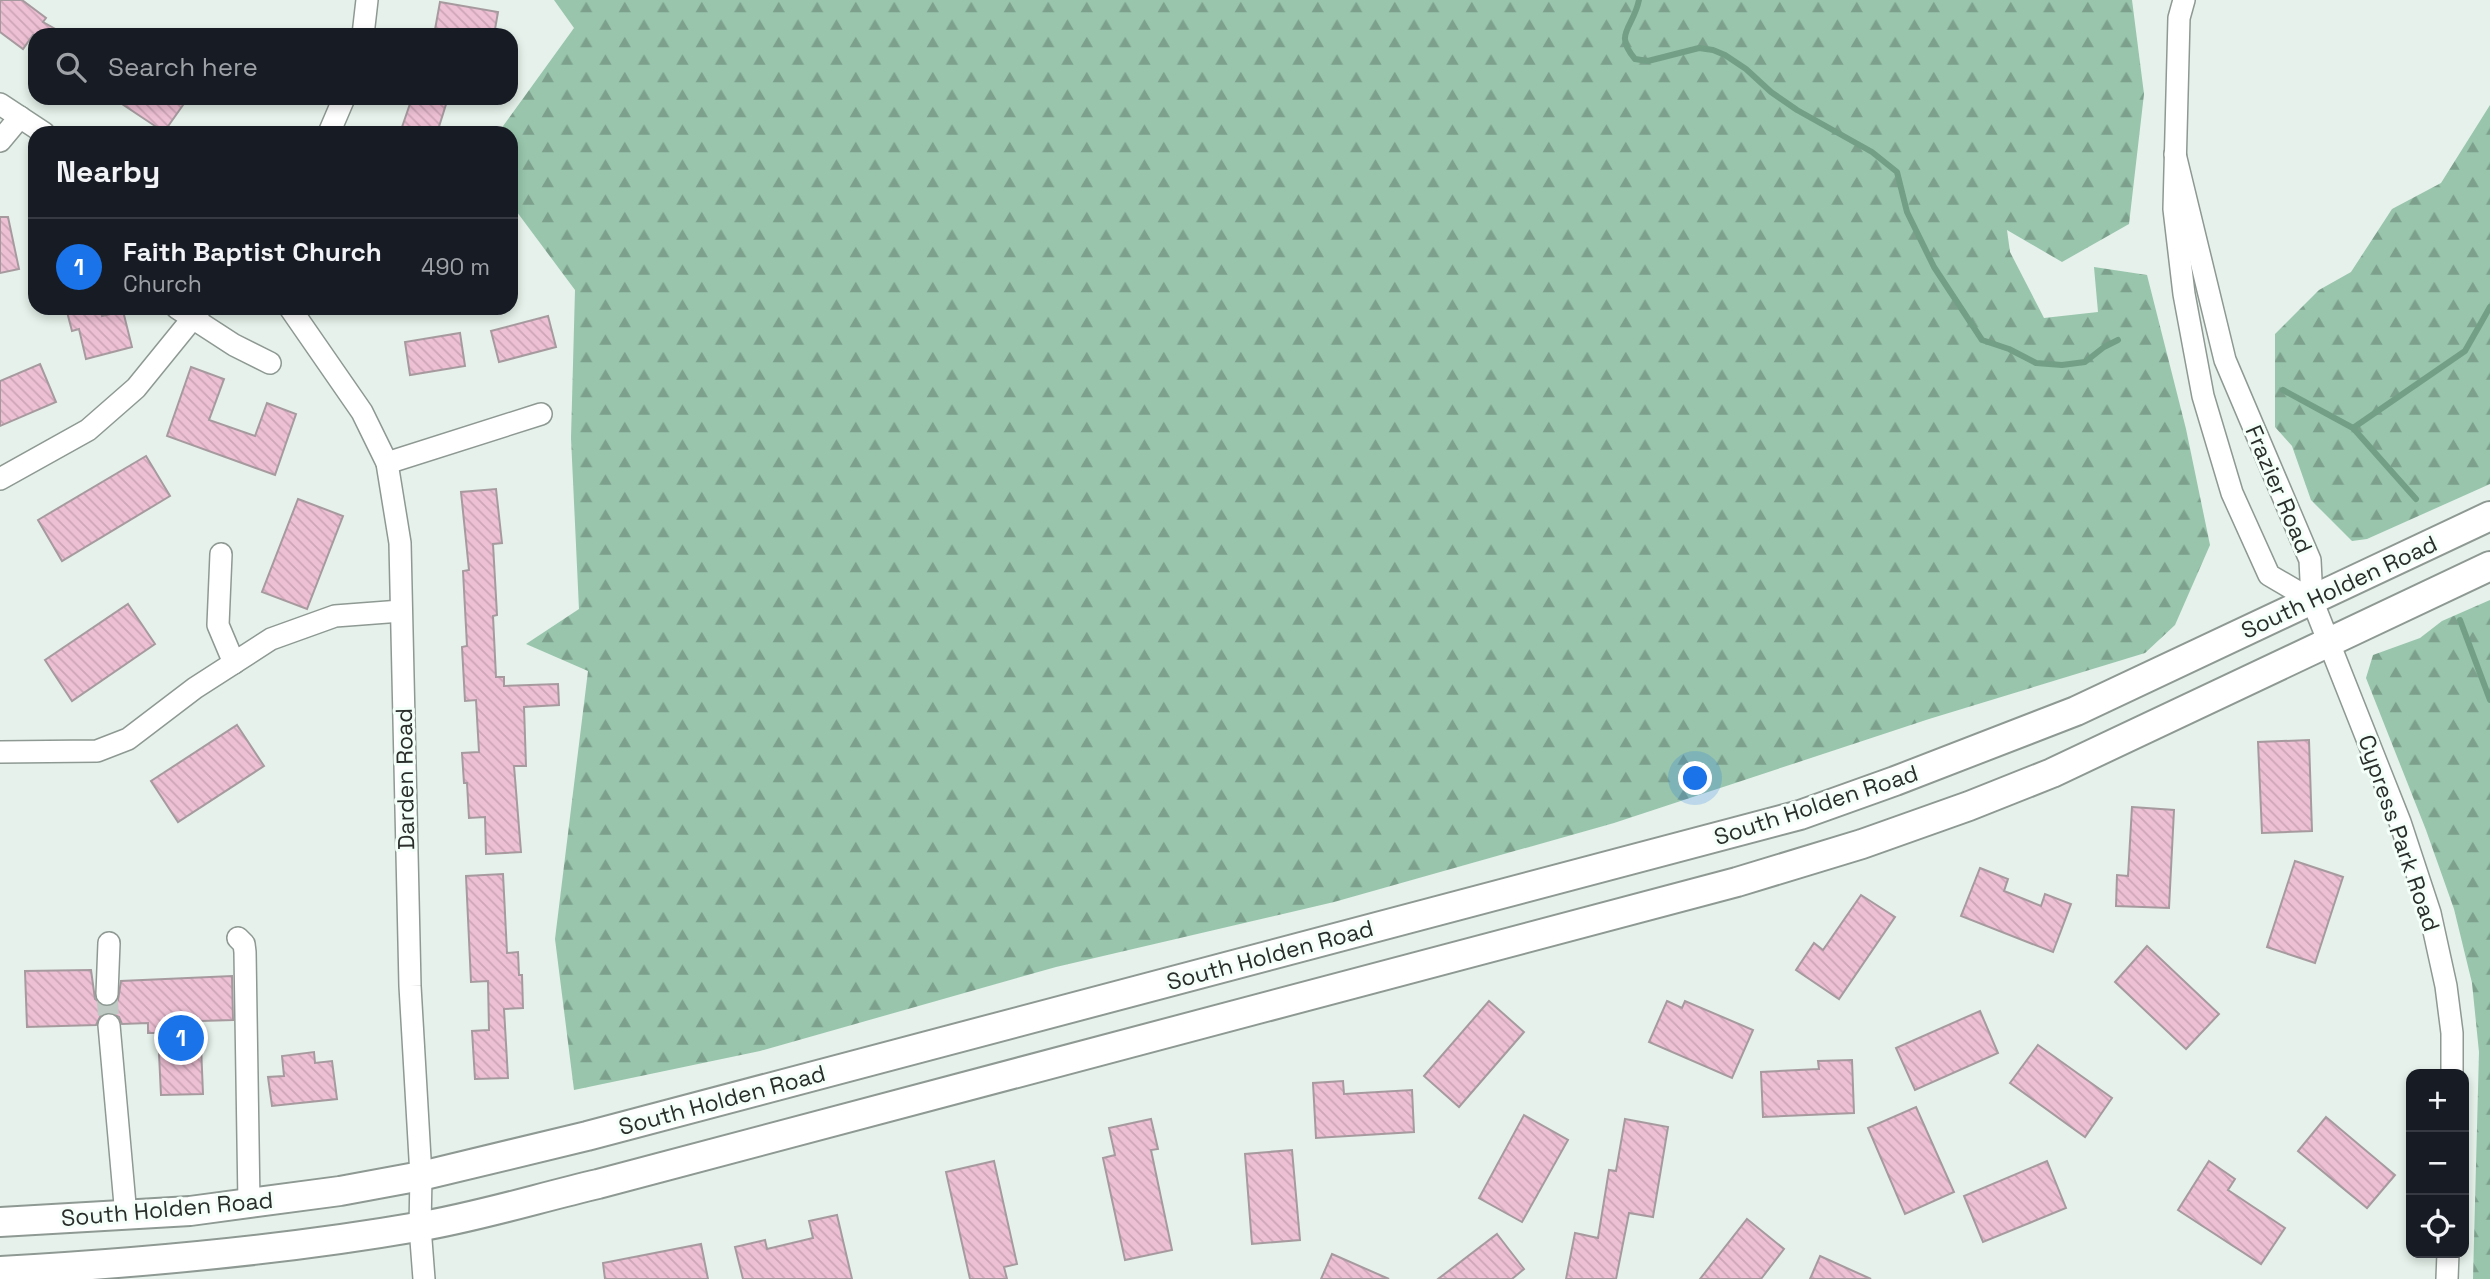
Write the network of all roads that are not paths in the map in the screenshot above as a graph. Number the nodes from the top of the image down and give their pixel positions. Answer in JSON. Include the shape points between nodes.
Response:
{"nodes":[{"id":1,"x":368,"y":0,"type":"edge"},
{"id":2,"x":2184,"y":0,"type":"edge"},
{"id":3,"x":364,"y":28,"type":"edge"},
{"id":4,"x":0,"y":104,"type":"edge"},
{"id":5,"x":341,"y":105,"type":"edge"},
{"id":6,"x":20,"y":117,"type":"junction"},
{"id":7,"x":34,"y":126,"type":"edge"},
{"id":8,"x":332,"y":126,"type":"edge"},
{"id":9,"x":0,"y":141,"type":"edge"},
{"id":10,"x":2175,"y":154,"type":"junction"},
{"id":11,"x":187,"y":315,"type":"edge"},
{"id":12,"x":195,"y":315,"type":"edge"},
{"id":13,"x":295,"y":315,"type":"edge"},
{"id":14,"x":270,"y":363,"type":"dead end"},
{"id":15,"x":541,"y":414,"type":"dead end"},
{"id":16,"x":387,"y":464,"type":"junction"},
{"id":17,"x":0,"y":480,"type":"edge"},
{"id":18,"x":2490,"y":516,"type":"edge"},
{"id":19,"x":220,"y":554,"type":"dead end"},
{"id":20,"x":2490,"y":566,"type":"edge"},
{"id":21,"x":2312,"y":600,"type":"junction"},
{"id":22,"x":401,"y":611,"type":"junction"},
{"id":23,"x":2329,"y":641,"type":"junction"},
{"id":24,"x":234,"y":663,"type":"junction"},
{"id":25,"x":0,"y":752,"type":"edge"},
{"id":26,"x":238,"y":938,"type":"dead end"},
{"id":27,"x":109,"y":943,"type":"dead end"},
{"id":28,"x":107,"y":993,"type":"tunnel mouth"},
{"id":29,"x":109,"y":1026,"type":"tunnel mouth"},
{"id":30,"x":2452,"y":1069,"type":"edge"},
{"id":31,"x":421,"y":1176,"type":"junction"},
{"id":32,"x":249,"y":1203,"type":"junction"},
{"id":33,"x":127,"y":1216,"type":"junction"},
{"id":34,"x":0,"y":1222,"type":"edge"},
{"id":35,"x":420,"y":1227,"type":"junction"},
{"id":36,"x":2448,"y":1258,"type":"edge"},
{"id":37,"x":0,"y":1271,"type":"edge"},
{"id":38,"x":424,"y":1279,"type":"edge"},
{"id":39,"x":2447,"y":1279,"type":"edge"}],
"edges":[{"from":1,"to":3,"type":"street"},
{"from":2,"to":10,"type":"street","name":"Frazier Road","via":[[2179,18]]},
{"from":4,"to":6,"type":"street"},
{"from":5,"to":8,"type":"street"},
{"from":6,"to":7,"type":"street"},
{"from":6,"to":9,"type":"street"},
{"from":10,"to":21,"type":"street","name":"Frazier Road","via":[[2225,360],[2310,560]]},
{"from":10,"to":21,"type":"street","name":"Frazier Road","via":[[2174,209],[2184,295],[2203,396],[2232,493],[2269,576]]},
{"from":11,"to":17,"type":"street","via":[[136,388],[88,430]]},
{"from":12,"to":14,"type":"street","via":[[234,345]]},
{"from":13,"to":16,"type":"street","name":"Darden Road","via":[[362,412]]},
{"from":15,"to":16,"type":"street"},
{"from":16,"to":22,"type":"street","name":"Darden Road","via":[[400,543]]},
{"from":18,"to":21,"type":"main road","name":"South Holden Road"},
{"from":19,"to":24,"type":"street","via":[[218,625]]},
{"from":20,"to":23,"type":"main road","name":"South Holden Road"},
{"from":21,"to":23,"type":"street","name":"Cypress Park Road"},
{"from":21,"to":31,"type":"main road","name":"South Holden Road","via":[[2076,711],[1800,815]]},
{"from":22,"to":24,"type":"street","via":[[335,617],[271,639]]},
{"from":22,"to":31,"type":"street","name":"Darden Road","via":[[410,986]]},
{"from":23,"to":30,"type":"street","name":"Cypress Park Road","via":[[2400,822],[2430,913],[2446,986]]},
{"from":23,"to":35,"type":"main road","name":"South Holden Road","via":[[2052,773],[1862,844],[1684,896]]},
{"from":24,"to":25,"type":"street","via":[[128,739],[97,751]]},
{"from":26,"to":32,"type":"street","via":[[245,952]]},
{"from":27,"to":28,"type":"street"},
{"from":29,"to":33,"type":"street"},
{"from":31,"to":32,"type":"main road","name":"South Holden Road"},
{"from":31,"to":35,"type":"street","name":"Darden Road"},
{"from":32,"to":33,"type":"main road","name":"South Holden Road"},
{"from":33,"to":34,"type":"main road","name":"South Holden Road"},
{"from":35,"to":37,"type":"main road","name":"South Holden Road","via":[[221,1255]]},
{"from":35,"to":38,"type":"street","name":"Darden Road"},
{"from":36,"to":39,"type":"street"}]}
